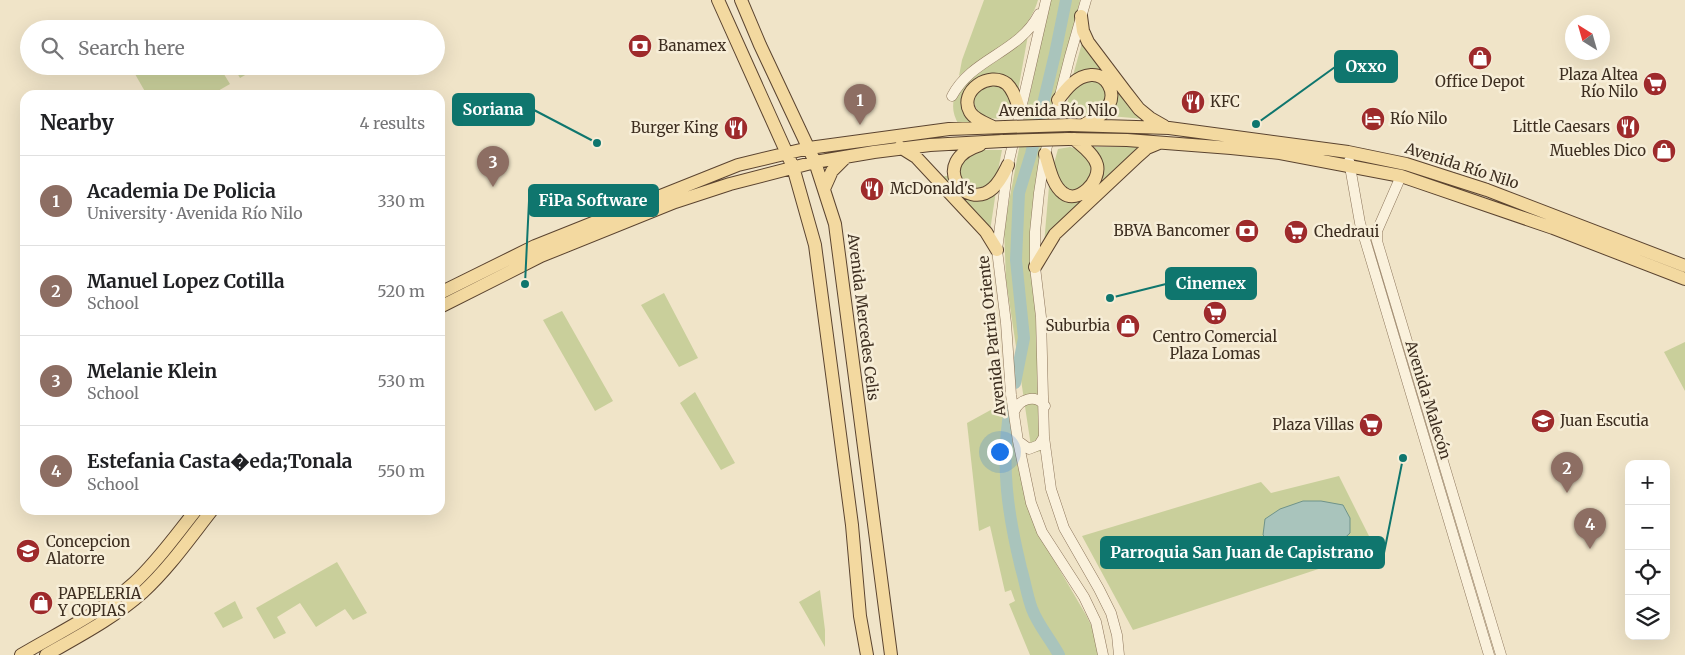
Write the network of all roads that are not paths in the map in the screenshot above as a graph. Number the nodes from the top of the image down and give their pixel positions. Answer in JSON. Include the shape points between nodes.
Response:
{"nodes":[{"id":1,"x":718,"y":0,"type":"edge"},
{"id":2,"x":734,"y":0,"type":"edge"},
{"id":3,"x":741,"y":0,"type":"edge"},
{"id":4,"x":1086,"y":0,"type":"edge"},
{"id":5,"x":1045,"y":1,"type":"edge"},
{"id":6,"x":1081,"y":16,"type":"junction"},
{"id":7,"x":760,"y":45,"type":"junction"},
{"id":8,"x":952,"y":96,"type":"dead end"},
{"id":9,"x":1058,"y":100,"type":"junction"},
{"id":10,"x":1020,"y":112,"type":"junction"},
{"id":11,"x":1076,"y":125,"type":"junction"},
{"id":12,"x":999,"y":127,"type":"junction"},
{"id":13,"x":1169,"y":128,"type":"junction"},
{"id":14,"x":1071,"y":139,"type":"junction"},
{"id":15,"x":900,"y":142,"type":"junction"},
{"id":16,"x":990,"y":142,"type":"junction"},
{"id":17,"x":1160,"y":142,"type":"junction"},
{"id":18,"x":809,"y":148,"type":"junction"},
{"id":19,"x":1348,"y":152,"type":"junction"},
{"id":20,"x":787,"y":154,"type":"junction"},
{"id":21,"x":1045,"y":154,"type":"junction"},
{"id":22,"x":847,"y":156,"type":"junction"},
{"id":23,"x":815,"y":162,"type":"junction"},
{"id":24,"x":1008,"y":165,"type":"junction"},
{"id":25,"x":1350,"y":166,"type":"junction"},
{"id":26,"x":793,"y":167,"type":"junction"},
{"id":27,"x":1401,"y":176,"type":"junction"},
{"id":28,"x":824,"y":189,"type":"junction"},
{"id":29,"x":1502,"y":196,"type":"junction"},
{"id":30,"x":1498,"y":208,"type":"junction"},
{"id":31,"x":1594,"y":237,"type":"junction"},
{"id":32,"x":998,"y":250,"type":"junction"},
{"id":33,"x":1685,"y":266,"type":"edge"},
{"id":34,"x":1035,"y":267,"type":"junction"},
{"id":35,"x":1685,"y":279,"type":"edge"},
{"id":36,"x":445,"y":291,"type":"edge"},
{"id":37,"x":445,"y":304,"type":"edge"},
{"id":38,"x":1045,"y":406,"type":"junction"},
{"id":39,"x":1014,"y":412,"type":"junction"},
{"id":40,"x":1044,"y":437,"type":"junction"},
{"id":41,"x":1018,"y":442,"type":"junction"},
{"id":42,"x":192,"y":515,"type":"edge"},
{"id":43,"x":208,"y":515,"type":"edge"},
{"id":44,"x":21,"y":655,"type":"edge"},
{"id":45,"x":46,"y":655,"type":"edge"},
{"id":46,"x":867,"y":655,"type":"edge"},
{"id":47,"x":891,"y":655,"type":"edge"},
{"id":48,"x":1103,"y":655,"type":"edge"},
{"id":49,"x":1119,"y":655,"type":"edge"},
{"id":50,"x":1489,"y":655,"type":"edge"},
{"id":51,"x":1501,"y":655,"type":"edge"}],
"edges":[{"from":1,"to":20,"type":"main road"},
{"from":2,"to":7,"type":"main road","via":[[751,35]]},
{"from":3,"to":7,"type":"main road","name":"Avenida Mercedes Celis"},
{"from":4,"to":6,"type":"street"},
{"from":5,"to":8,"type":"street","via":[[1034,24],[1012,45],[966,76]]},
{"from":5,"to":10,"type":"street","name":"Avenida Patria Oriente"},
{"from":6,"to":9,"type":"street"},
{"from":6,"to":13,"type":"main road","via":[[1088,42],[1134,103],[1150,118]]},
{"from":7,"to":18,"type":"main road","name":"Avenida Mercedes Celis"},
{"from":9,"to":11,"type":"main road","via":[[1069,86],[1090,75],[1100,76],[1107,82],[1111,88],[1110,105],[1104,113]]},
{"from":9,"to":21,"type":"street"},
{"from":10,"to":12,"type":"main road","via":[[1014,93],[1006,83],[991,79],[981,82],[970,93],[968,107],[974,116]]},
{"from":10,"to":24,"type":"street","name":"Avenida Patria Oriente"},
{"from":11,"to":12,"type":"main road","name":"Avenida Río Nilo","bridge":true},
{"from":11,"to":13,"type":"main road","name":"Avenida Río Nilo"},
{"from":12,"to":15,"type":"main road","name":"Avenida Río Nilo","via":[[949,129]]},
{"from":13,"to":19,"type":"main road","name":"Avenida Río Nilo"},
{"from":14,"to":16,"type":"main road","name":"Avenida Río Nilo","bridge":true},
{"from":14,"to":17,"type":"main road","name":"Avenida Río Nilo"},
{"from":14,"to":21,"type":"main road","via":[[1094,158],[1098,166],[1096,177],[1082,194],[1072,196],[1063,193],[1056,184]]},
{"from":15,"to":16,"type":"main road","name":"Avenida Río Nilo","via":[[930,145]]},
{"from":15,"to":18,"type":"main road","name":"Avenida Río Nilo"},
{"from":15,"to":22,"type":"main road","name":"Avenida Río Nilo"},
{"from":15,"to":32,"type":"main road","via":[[986,232]]},
{"from":16,"to":24,"type":"main road","via":[[971,148],[955,164],[954,178],[959,185],[966,192],[985,194],[994,187]]},
{"from":17,"to":25,"type":"main road","name":"Avenida Río Nilo","via":[[1272,152]]},
{"from":17,"to":34,"type":"main road","via":[[1142,152],[1055,234]]},
{"from":18,"to":20,"type":"main road","name":"Avenida Río Nilo"},
{"from":18,"to":23,"type":"main road","name":"Avenida Mercedes Celis"},
{"from":19,"to":25,"type":"street","name":"Avenida Malecón"},
{"from":19,"to":29,"type":"main road","name":"Avenida Río Nilo","via":[[1425,169]]},
{"from":20,"to":26,"type":"main road"},
{"from":20,"to":36,"type":"main road","name":"Avenida Río Nilo","via":[[738,165],[535,246]]},
{"from":21,"to":34,"type":"street","via":[[1038,193]]},
{"from":22,"to":23,"type":"main road","name":"Avenida Río Nilo"},
{"from":22,"to":28,"type":"main road","via":[[832,171]]},
{"from":23,"to":26,"type":"main road","name":"Avenida Río Nilo"},
{"from":23,"to":28,"type":"main road","name":"Avenida Mercedes Celis"},
{"from":24,"to":32,"type":"street","name":"Avenida Patria Oriente"},
{"from":25,"to":27,"type":"main road","name":"Avenida Río Nilo"},
{"from":25,"to":50,"type":"street","name":"Avenida Malecón","via":[[1360,223]]},
{"from":26,"to":37,"type":"main road","name":"Avenida Río Nilo","via":[[675,202],[541,256]]},
{"from":26,"to":46,"type":"main road","via":[[816,256]]},
{"from":27,"to":30,"type":"main road","name":"Avenida Río Nilo"},
{"from":27,"to":51,"type":"street","name":"Avenida Malecón","via":[[1377,230],[1377,241]]},
{"from":28,"to":47,"type":"main road","name":"Avenida Mercedes Celis","via":[[835,224]]},
{"from":29,"to":30,"type":"main road"},
{"from":29,"to":31,"type":"main road","name":"Avenida Río Nilo"},
{"from":30,"to":31,"type":"main road","name":"Avenida Río Nilo"},
{"from":31,"to":33,"type":"main road","name":"Avenida Río Nilo"},
{"from":31,"to":35,"type":"main road","name":"Avenida Río Nilo"},
{"from":32,"to":39,"type":"street","name":"Avenida Patria Oriente"},
{"from":34,"to":38,"type":"street","via":[[1042,317]]},
{"from":38,"to":39,"type":"street","via":[[1042,401],[1028,399],[1019,403]]},
{"from":38,"to":40,"type":"street"},
{"from":39,"to":41,"type":"street","name":"Avenida Patria Oriente"},
{"from":40,"to":41,"type":"street","via":[[1039,445],[1029,449]]},
{"from":40,"to":49,"type":"street","via":[[1047,471],[1057,509],[1064,528],[1111,613]]},
{"from":41,"to":48,"type":"street","name":"Avenida Patria Oriente","via":[[1036,518],[1084,597],[1096,622]]},
{"from":42,"to":44,"type":"main road","via":[[133,584],[103,606]]},
{"from":43,"to":45,"type":"main road","via":[[161,574],[138,596]]}]}
